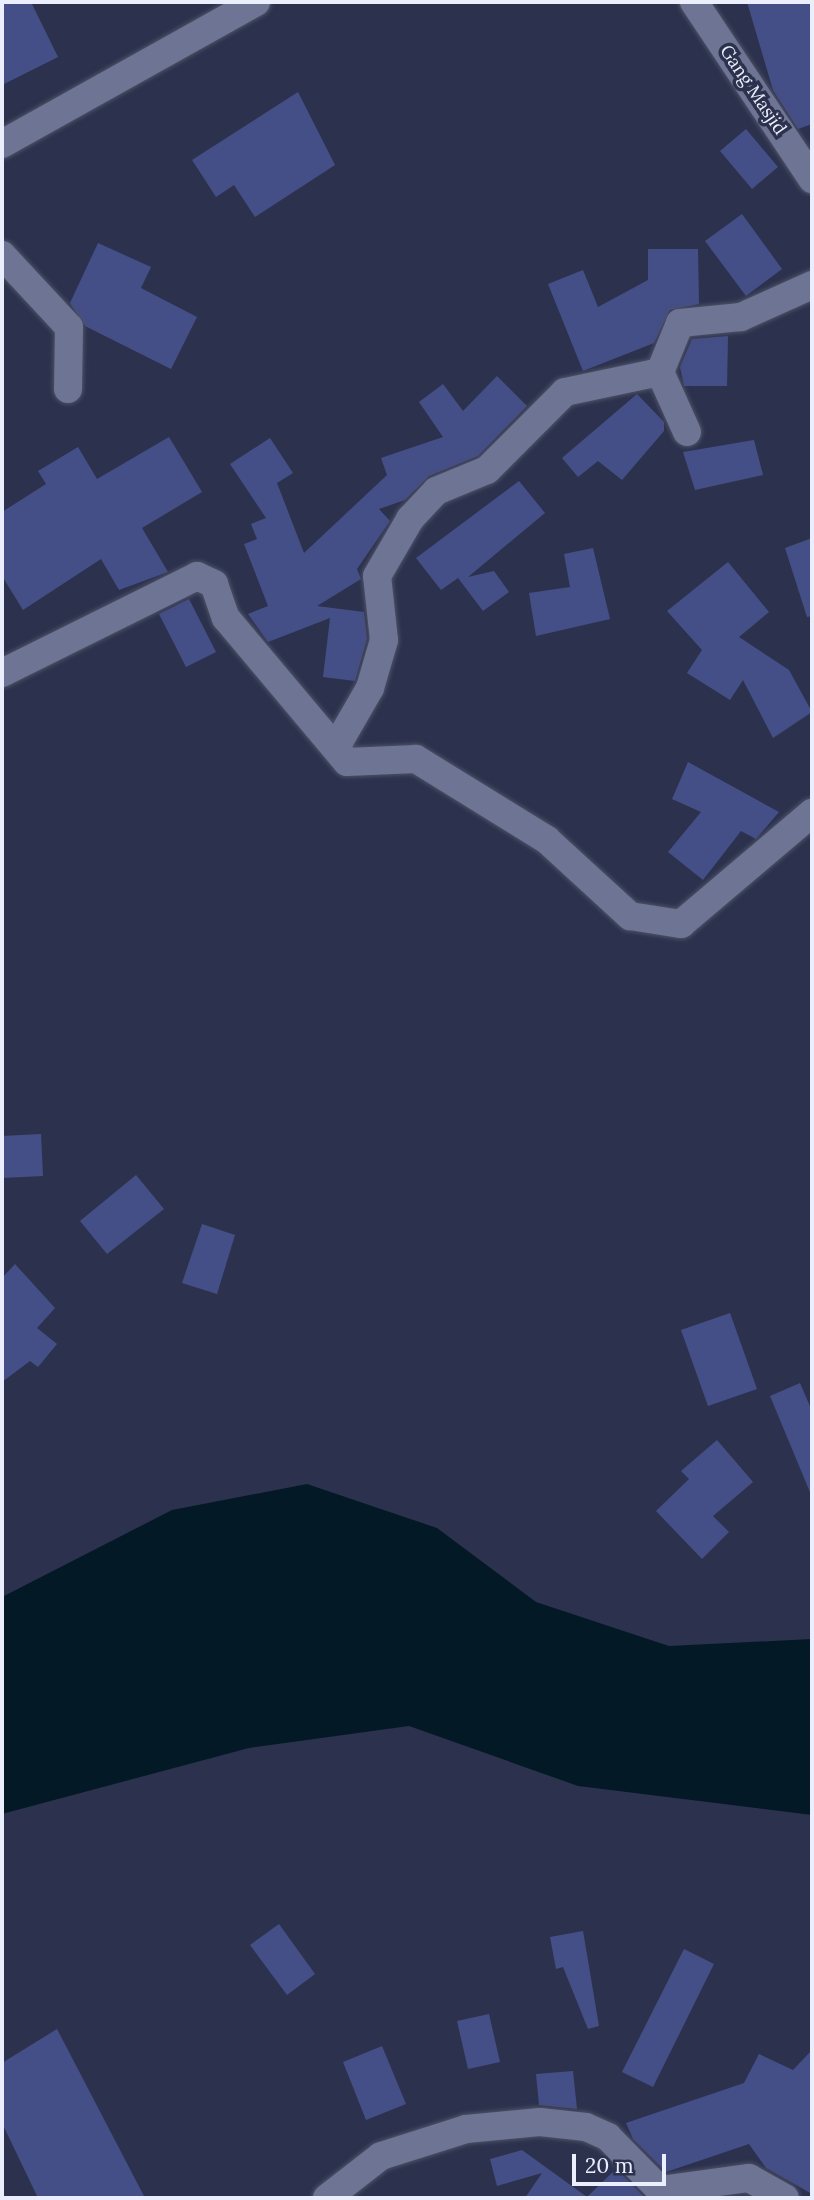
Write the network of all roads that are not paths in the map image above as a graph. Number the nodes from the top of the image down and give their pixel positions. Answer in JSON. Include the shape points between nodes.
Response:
{"nodes":[{"id":1,"x":256,"y":2,"type":"edge"},
{"id":2,"x":694,"y":2,"type":"edge"},
{"id":3,"x":2,"y":144,"type":"edge"},
{"id":4,"x":812,"y":178,"type":"edge"},
{"id":5,"x":2,"y":255,"type":"edge"},
{"id":6,"x":812,"y":285,"type":"edge"},
{"id":7,"x":660,"y":372,"type":"junction"},
{"id":8,"x":68,"y":389,"type":"dead end"},
{"id":9,"x":687,"y":432,"type":"dead end"},
{"id":10,"x":2,"y":673,"type":"edge"},
{"id":11,"x":336,"y":747,"type":"junction"},
{"id":12,"x":812,"y":813,"type":"edge"},
{"id":13,"x":327,"y":2198,"type":"edge"},
{"id":14,"x":785,"y":2198,"type":"edge"}],
"edges":[{"from":1,"to":3,"type":"street"},
{"from":2,"to":4,"type":"street","name":"Gang Masjid"},
{"from":5,"to":8,"type":"street","via":[[69,327]]},
{"from":6,"to":7,"type":"street","via":[[741,317],[680,323]]},
{"from":7,"to":9,"type":"street"},
{"from":7,"to":11,"type":"street","via":[[565,391],[487,470],[436,491],[410,519],[377,576],[384,640],[370,688]]},
{"from":10,"to":11,"type":"street","via":[[197,576],[214,584],[226,618]]},
{"from":11,"to":12,"type":"street","via":[[347,762],[416,759],[547,840],[630,916],[681,924]]},
{"from":13,"to":14,"type":"street","via":[[381,2156],[466,2129],[540,2122],[586,2127],[608,2137],[660,2190],[749,2178]]}]}
